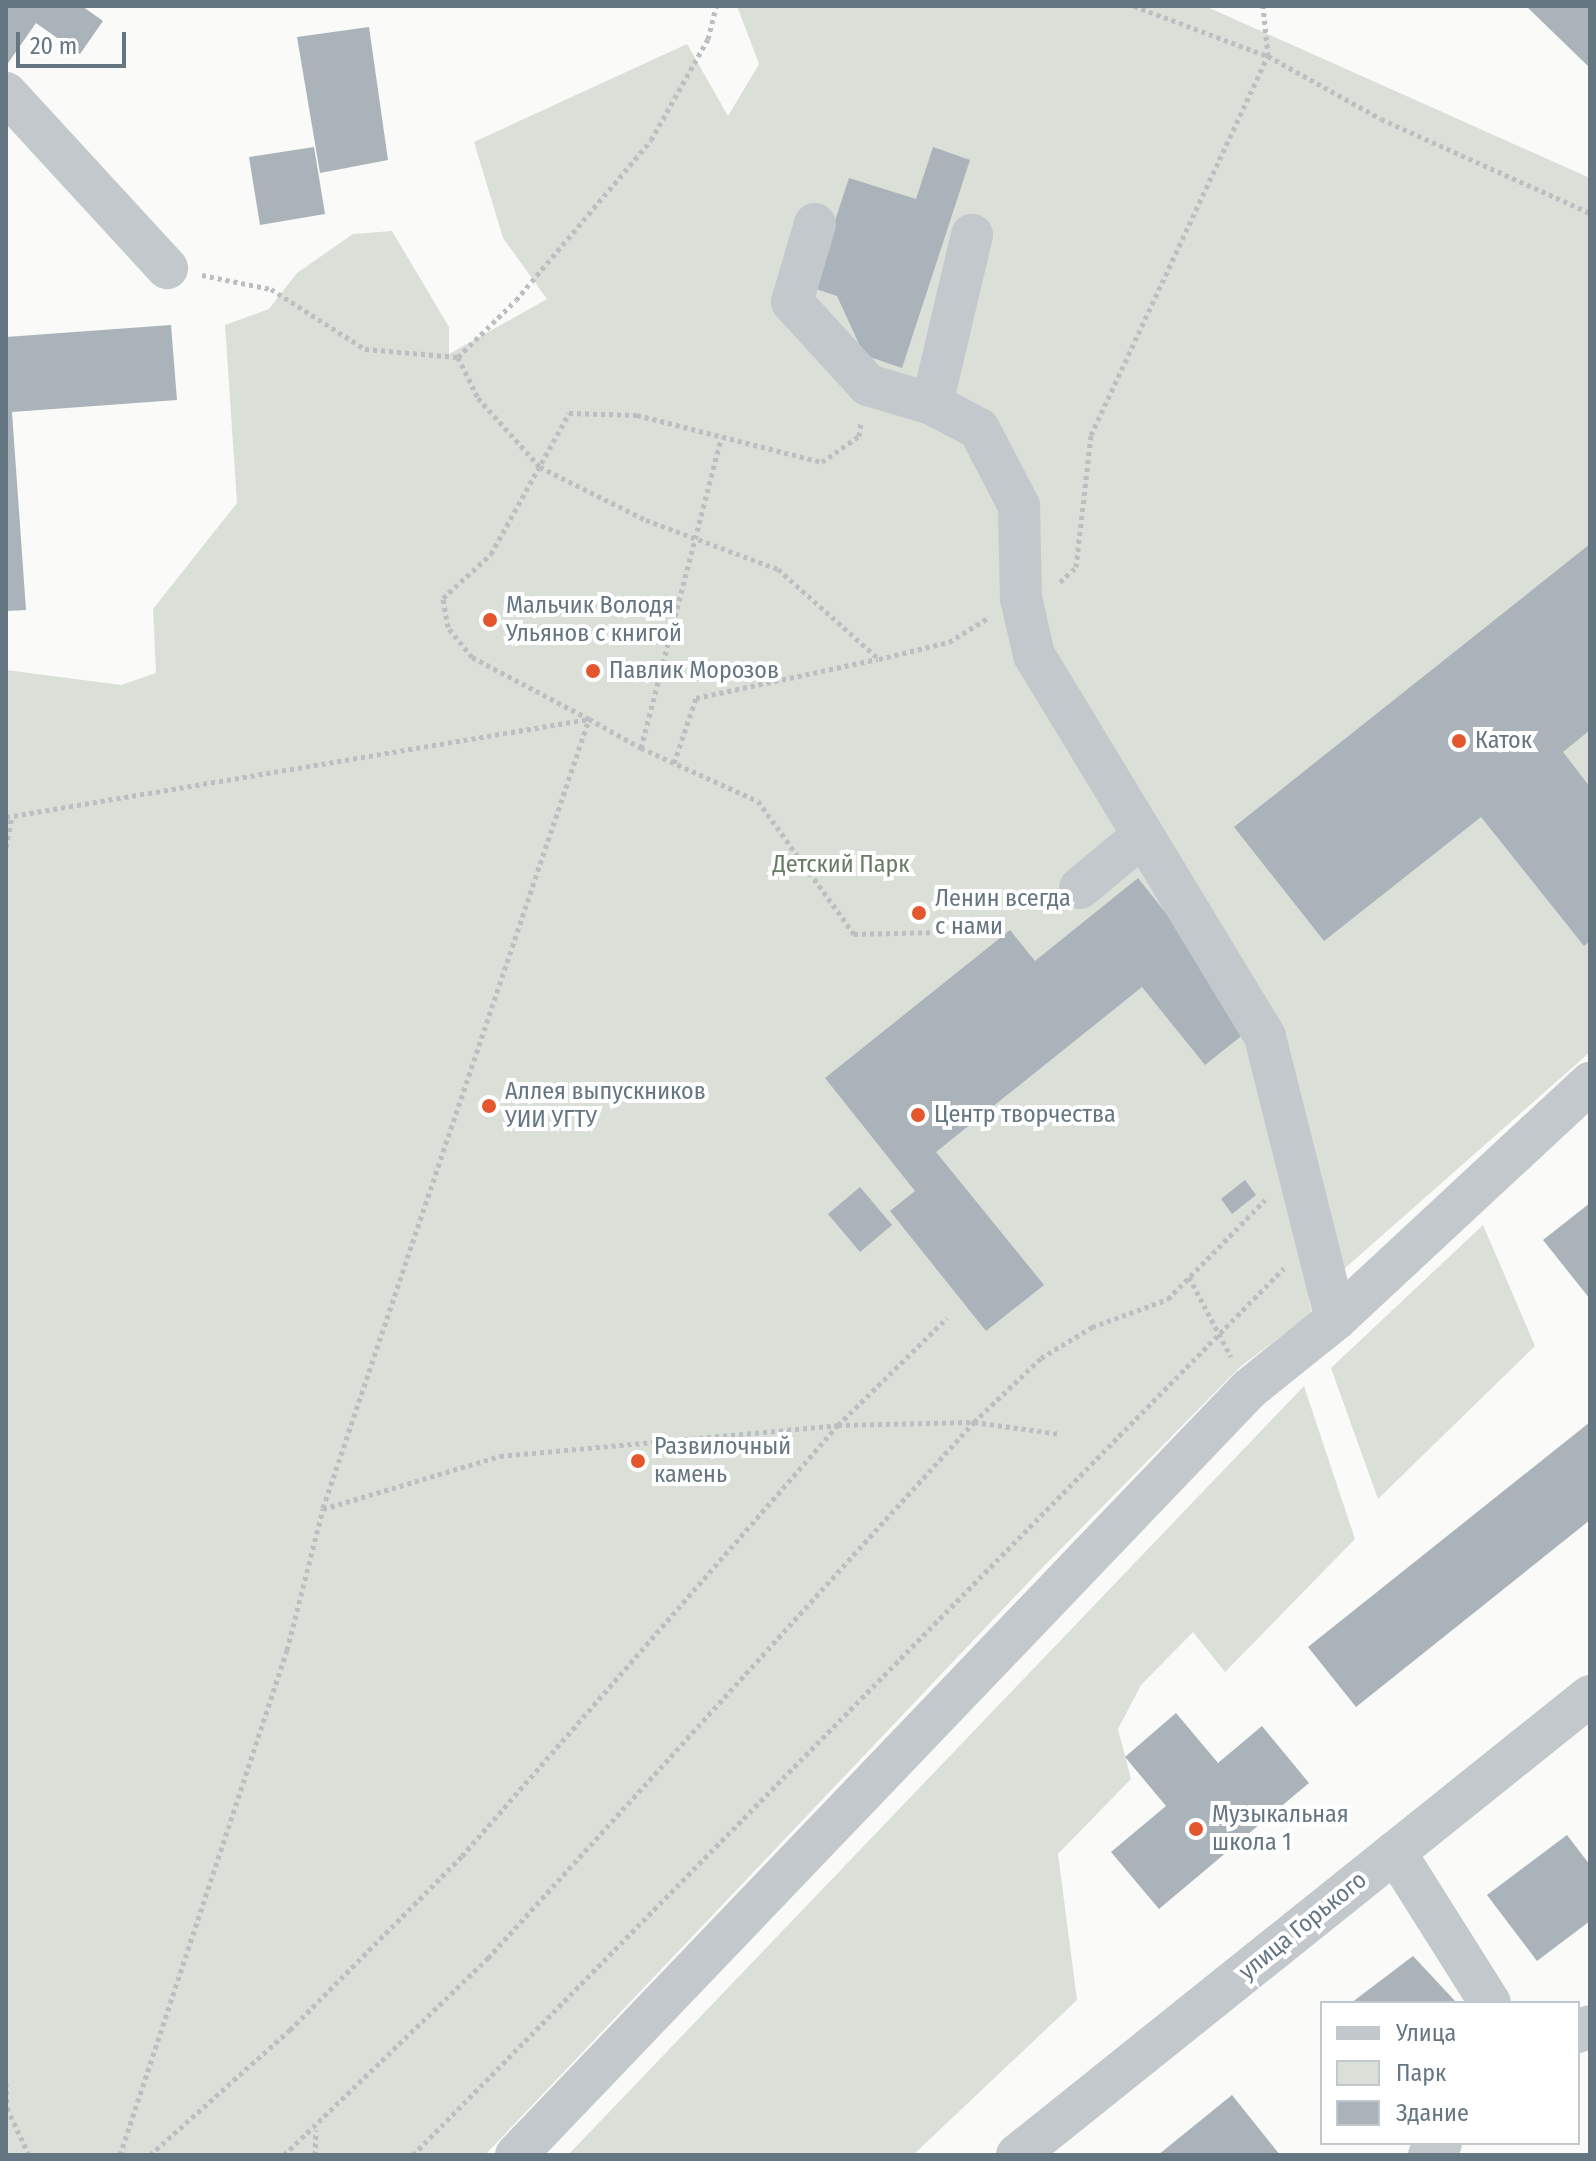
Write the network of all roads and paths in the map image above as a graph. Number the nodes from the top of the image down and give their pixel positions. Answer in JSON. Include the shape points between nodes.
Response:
{"nodes":[{"id":1,"x":716,"y":6,"type":"edge"},
{"id":2,"x":1134,"y":6,"type":"edge"},
{"id":3,"x":1263,"y":6,"type":"edge"},
{"id":4,"x":1268,"y":56,"type":"junction"},
{"id":5,"x":6,"y":93,"type":"edge"},
{"id":6,"x":1590,"y":213,"type":"edge"},
{"id":7,"x":815,"y":224,"type":"dead end"},
{"id":8,"x":972,"y":235,"type":"dead end"},
{"id":9,"x":167,"y":268,"type":"joint"},
{"id":10,"x":458,"y":357,"type":"junction"},
{"id":11,"x":868,"y":385,"type":"junction"},
{"id":12,"x":932,"y":404,"type":"junction"},
{"id":13,"x":721,"y":438,"type":"junction"},
{"id":14,"x":540,"y":467,"type":"junction"},
{"id":15,"x":694,"y":538,"type":"junction"},
{"id":16,"x":1021,"y":598,"type":"junction"},
{"id":17,"x":879,"y":659,"type":"junction"},
{"id":18,"x":589,"y":719,"type":"junction"},
{"id":19,"x":641,"y":748,"type":"junction"},
{"id":20,"x":674,"y":763,"type":"junction"},
{"id":21,"x":9,"y":817,"type":"edge"},
{"id":22,"x":1141,"y":837,"type":"junction"},
{"id":23,"x":6,"y":847,"type":"edge"},
{"id":24,"x":1080,"y":888,"type":"dead end"},
{"id":25,"x":978,"y":931,"type":"dead end"},
{"id":26,"x":1590,"y":1083,"type":"edge"},
{"id":27,"x":1265,"y":1200,"type":"dead end"},
{"id":28,"x":1315,"y":1236,"type":"junction"},
{"id":29,"x":1189,"y":1277,"type":"junction"},
{"id":30,"x":947,"y":1318,"type":"dead end"},
{"id":31,"x":1336,"y":1319,"type":"junction"},
{"id":32,"x":1219,"y":1334,"type":"junction"},
{"id":33,"x":1249,"y":1389,"type":"junction"},
{"id":34,"x":974,"y":1422,"type":"junction"},
{"id":35,"x":838,"y":1425,"type":"junction"},
{"id":36,"x":1060,"y":1434,"type":"dead end"},
{"id":37,"x":323,"y":1509,"type":"junction"},
{"id":38,"x":1590,"y":1696,"type":"edge"},
{"id":39,"x":1395,"y":1852,"type":"junction"},
{"id":40,"x":1489,"y":2001,"type":"edge"},
{"id":41,"x":6,"y":2083,"type":"edge"},
{"id":42,"x":316,"y":2129,"type":"junction"},
{"id":43,"x":29,"y":2155,"type":"edge"},
{"id":44,"x":120,"y":2155,"type":"edge"},
{"id":45,"x":150,"y":2155,"type":"edge"},
{"id":46,"x":284,"y":2155,"type":"edge"},
{"id":47,"x":315,"y":2155,"type":"edge"},
{"id":48,"x":413,"y":2155,"type":"edge"},
{"id":49,"x":516,"y":2155,"type":"edge"},
{"id":50,"x":1017,"y":2155,"type":"edge"}],
"edges":[{"from":1,"to":10,"type":"path","via":[[708,39],[651,140],[516,300]]},
{"from":2,"to":4,"type":"path"},
{"from":3,"to":4,"type":"path"},
{"from":4,"to":6,"type":"path","via":[[1381,119]]},
{"from":4,"to":16,"type":"path","via":[[1091,435],[1076,567],[1050,591]]},
{"from":5,"to":9,"type":"street"},
{"from":7,"to":11,"type":"street","via":[[792,302]]},
{"from":8,"to":12,"type":"street"},
{"from":9,"to":10,"type":"path","via":[[271,289],[365,349]]},
{"from":10,"to":14,"type":"path","via":[[478,398]]},
{"from":11,"to":12,"type":"street"},
{"from":11,"to":13,"type":"path","via":[[859,436],[822,462]]},
{"from":12,"to":16,"type":"street","via":[[979,429],[1019,506]]},
{"from":13,"to":14,"type":"path","via":[[637,415],[569,413]]},
{"from":13,"to":15,"type":"path"},
{"from":14,"to":15,"type":"path"},
{"from":14,"to":18,"type":"path","via":[[491,554],[443,598],[448,627],[472,657]]},
{"from":15,"to":17,"type":"path","via":[[778,569]]},
{"from":15,"to":19,"type":"path"},
{"from":16,"to":17,"type":"path","via":[[949,642]]},
{"from":16,"to":22,"type":"street","via":[[1034,655]]},
{"from":17,"to":20,"type":"path","via":[[696,698]]},
{"from":18,"to":19,"type":"path"},
{"from":18,"to":21,"type":"path"},
{"from":18,"to":37,"type":"path"},
{"from":19,"to":20,"type":"path"},
{"from":20,"to":25,"type":"path","via":[[758,801],[854,934]]},
{"from":21,"to":23,"type":"path"},
{"from":22,"to":24,"type":"street"},
{"from":22,"to":28,"type":"street","via":[[1265,1037]]},
{"from":26,"to":31,"type":"street"},
{"from":27,"to":29,"type":"path"},
{"from":28,"to":31,"type":"street"},
{"from":28,"to":32,"type":"path"},
{"from":29,"to":32,"type":"path"},
{"from":29,"to":34,"type":"path","via":[[1168,1299],[1092,1327],[1041,1358]]},
{"from":30,"to":35,"type":"path"},
{"from":31,"to":33,"type":"street"},
{"from":32,"to":33,"type":"path"},
{"from":32,"to":48,"type":"path"},
{"from":33,"to":49,"type":"street"},
{"from":34,"to":35,"type":"path"},
{"from":34,"to":36,"type":"path"},
{"from":34,"to":42,"type":"path","via":[[488,1958]]},
{"from":35,"to":37,"type":"path","via":[[500,1456]]},
{"from":35,"to":45,"type":"path","via":[[462,1856],[290,2030]]},
{"from":37,"to":44,"type":"path","via":[[287,1650]]},
{"from":38,"to":39,"type":"street","name":"улица Горького"},
{"from":39,"to":40,"type":"street"},
{"from":39,"to":50,"type":"street","name":"улица Горького"},
{"from":41,"to":43,"type":"path","via":[[7,2108]]},
{"from":42,"to":46,"type":"path"},
{"from":42,"to":47,"type":"path"}]}
